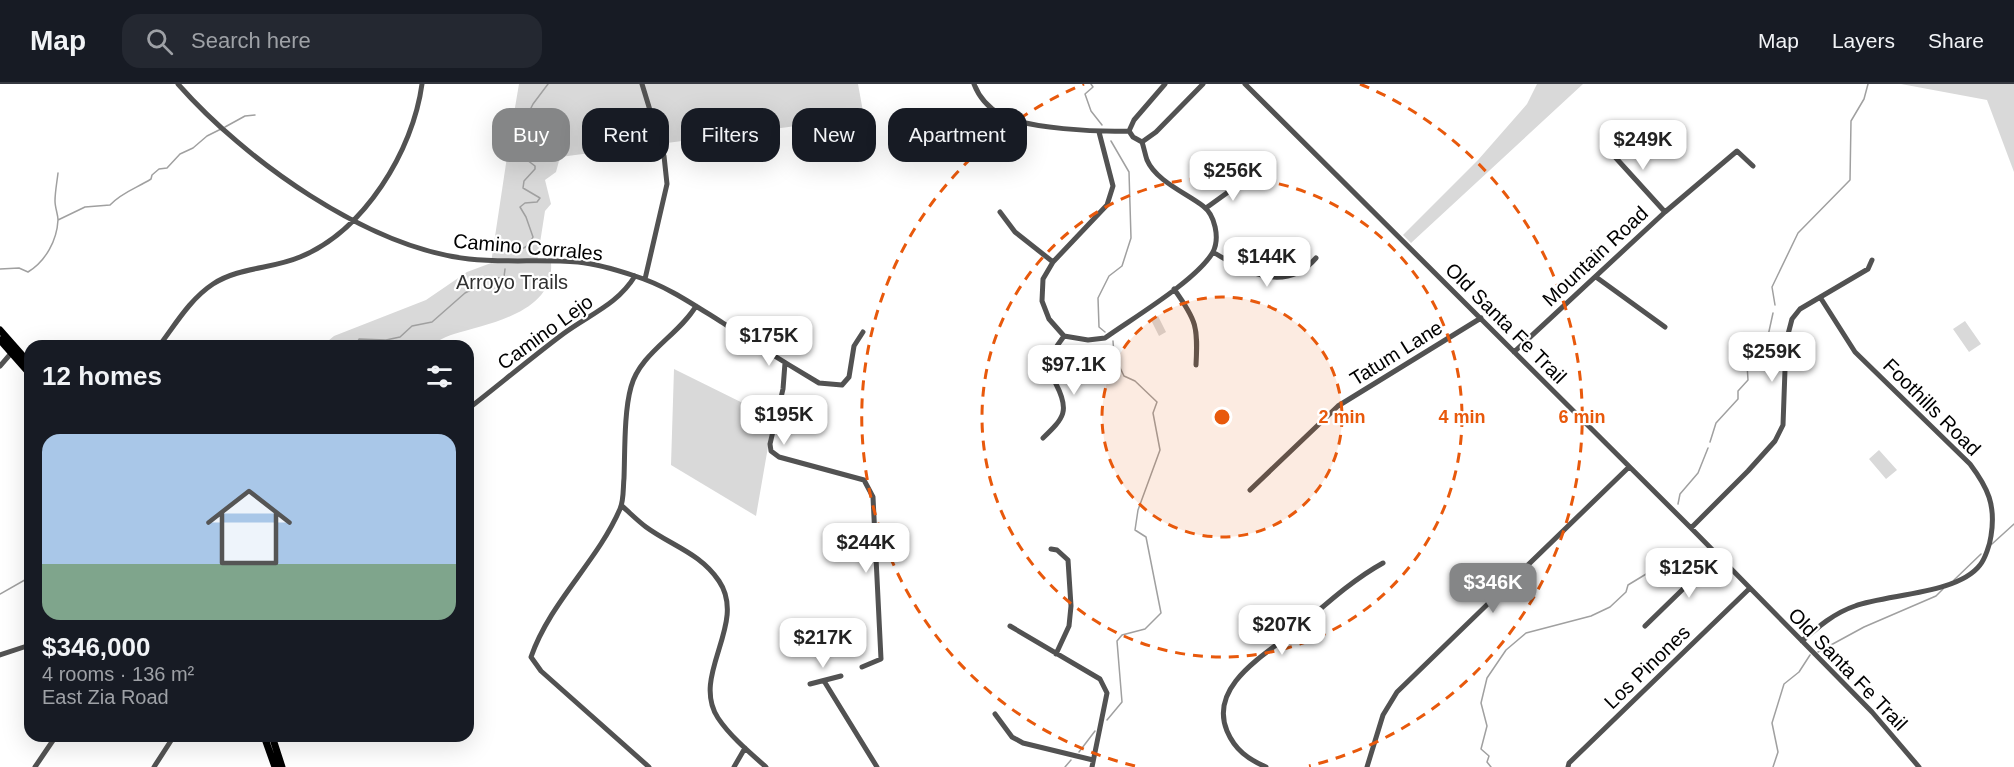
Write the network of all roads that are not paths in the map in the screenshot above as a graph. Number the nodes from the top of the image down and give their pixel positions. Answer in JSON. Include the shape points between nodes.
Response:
{"nodes":[{"id":1,"x":178,"y":84,"type":"edge"},
{"id":2,"x":422,"y":84,"type":"edge"},
{"id":3,"x":642,"y":84,"type":"edge"},
{"id":4,"x":974,"y":84,"type":"edge"},
{"id":5,"x":1165,"y":84,"type":"edge"},
{"id":6,"x":1203,"y":84,"type":"edge"},
{"id":7,"x":1245,"y":84,"type":"edge"},
{"id":8,"x":1129,"y":131,"type":"junction"},
{"id":9,"x":1099,"y":132,"type":"junction"},
{"id":10,"x":1142,"y":142,"type":"junction"},
{"id":11,"x":1605,"y":146,"type":"dead end"},
{"id":12,"x":1753,"y":166,"type":"dead end"},
{"id":13,"x":1253,"y":182,"type":"dead end"},
{"id":14,"x":1206,"y":208,"type":"junction"},
{"id":15,"x":1000,"y":212,"type":"dead end"},
{"id":16,"x":1665,"y":212,"type":"junction"},
{"id":17,"x":353,"y":220,"type":"junction"},
{"id":18,"x":1213,"y":252,"type":"junction"},
{"id":19,"x":1316,"y":258,"type":"dead end"},
{"id":20,"x":1872,"y":260,"type":"dead end"},
{"id":21,"x":1053,"y":262,"type":"junction"},
{"id":22,"x":635,"y":276,"type":"junction"},
{"id":23,"x":1596,"y":277,"type":"junction"},
{"id":24,"x":645,"y":279,"type":"junction"},
{"id":25,"x":1174,"y":290,"type":"junction"},
{"id":26,"x":1820,"y":297,"type":"junction"},
{"id":27,"x":696,"y":306,"type":"junction"},
{"id":28,"x":1481,"y":318,"type":"junction"},
{"id":29,"x":1665,"y":327,"type":"dead end"},
{"id":30,"x":0,"y":330,"type":"edge"},
{"id":31,"x":863,"y":332,"type":"dead end"},
{"id":32,"x":1065,"y":336,"type":"junction"},
{"id":33,"x":0,"y":340,"type":"edge"},
{"id":34,"x":164,"y":340,"type":"edge"},
{"id":35,"x":13,"y":351,"type":"junction"},
{"id":36,"x":1514,"y":352,"type":"junction"},
{"id":37,"x":24,"y":359,"type":"edge"},
{"id":38,"x":785,"y":363,"type":"junction"},
{"id":39,"x":1196,"y":365,"type":"dead end"},
{"id":40,"x":0,"y":366,"type":"edge"},
{"id":41,"x":24,"y":366,"type":"edge"},
{"id":42,"x":474,"y":404,"type":"edge"},
{"id":43,"x":1043,"y":438,"type":"dead end"},
{"id":44,"x":1629,"y":466,"type":"junction"},
{"id":45,"x":1250,"y":490,"type":"dead end"},
{"id":46,"x":622,"y":506,"type":"junction"},
{"id":47,"x":1691,"y":528,"type":"junction"},
{"id":48,"x":1051,"y":549,"type":"dead end"},
{"id":49,"x":1717,"y":556,"type":"junction"},
{"id":50,"x":1383,"y":563,"type":"dead end"},
{"id":51,"x":1749,"y":589,"type":"junction"},
{"id":52,"x":1010,"y":626,"type":"dead end"},
{"id":53,"x":1645,"y":626,"type":"dead end"},
{"id":54,"x":1802,"y":641,"type":"junction"},
{"id":55,"x":24,"y":647,"type":"edge"},
{"id":56,"x":1056,"y":654,"type":"junction"},
{"id":57,"x":0,"y":655,"type":"edge"},
{"id":58,"x":862,"y":667,"type":"dead end"},
{"id":59,"x":841,"y":676,"type":"dead end"},
{"id":60,"x":824,"y":681,"type":"junction"},
{"id":61,"x":810,"y":684,"type":"dead end"},
{"id":62,"x":994,"y":714,"type":"dead end"},
{"id":63,"x":52,"y":742,"type":"edge"},
{"id":64,"x":170,"y":742,"type":"edge"},
{"id":65,"x":266,"y":742,"type":"edge"},
{"id":66,"x":274,"y":742,"type":"edge"},
{"id":67,"x":745,"y":748,"type":"junction"},
{"id":68,"x":1092,"y":764,"type":"edge"},
{"id":69,"x":35,"y":767,"type":"edge"},
{"id":70,"x":154,"y":767,"type":"edge"},
{"id":71,"x":274,"y":767,"type":"edge"},
{"id":72,"x":282,"y":767,"type":"edge"},
{"id":73,"x":649,"y":767,"type":"edge"},
{"id":74,"x":734,"y":767,"type":"edge"},
{"id":75,"x":766,"y":767,"type":"edge"},
{"id":76,"x":877,"y":767,"type":"edge"},
{"id":77,"x":1266,"y":767,"type":"edge"},
{"id":78,"x":1367,"y":767,"type":"edge"},
{"id":79,"x":1568,"y":767,"type":"edge"},
{"id":80,"x":1919,"y":767,"type":"edge"}],
"edges":[{"from":1,"to":17,"type":"street","name":"Camino Corrales","via":[[203,112],[262,162]]},
{"from":2,"to":17,"type":"street","via":[[411,129],[399,156]]},
{"from":3,"to":24,"type":"street","via":[[667,175]]},
{"from":4,"to":9,"type":"street","via":[[991,109],[1002,116],[1025,123]]},
{"from":5,"to":8,"type":"street"},
{"from":6,"to":10,"type":"street"},
{"from":7,"to":28,"type":"street","name":"Old Santa Fe Trail"},
{"from":8,"to":9,"type":"street"},
{"from":8,"to":10,"type":"street"},
{"from":9,"to":21,"type":"street","via":[[1113,186],[1107,205]]},
{"from":10,"to":14,"type":"street","via":[[1152,168]]},
{"from":11,"to":16,"type":"street"},
{"from":12,"to":16,"type":"street","name":"Mountain Road","via":[[1737,151]]},
{"from":13,"to":14,"type":"street","via":[[1231,190]]},
{"from":14,"to":18,"type":"street","via":[[1215,225]]},
{"from":15,"to":21,"type":"street","via":[[1015,232]]},
{"from":16,"to":23,"type":"street","name":"Mountain Road"},
{"from":17,"to":22,"type":"street","name":"Camino Corrales","via":[[392,240],[456,257],[581,263]]},
{"from":17,"to":34,"type":"street","via":[[330,240],[300,257],[215,283],[194,301]]},
{"from":18,"to":19,"type":"street","via":[[1247,271],[1280,278],[1299,273]]},
{"from":18,"to":25,"type":"street"},
{"from":20,"to":26,"type":"street","via":[[1868,269]]},
{"from":21,"to":32,"type":"street","via":[[1043,279],[1042,301],[1049,319]]},
{"from":22,"to":24,"type":"street","name":"Camino Corrales"},
{"from":22,"to":42,"type":"street","name":"Camino Lejo","via":[[616,300],[565,333]]},
{"from":23,"to":29,"type":"street"},
{"from":23,"to":36,"type":"street","name":"Mountain Road"},
{"from":24,"to":27,"type":"street","name":"Camino Corrales"},
{"from":25,"to":32,"type":"street","via":[[1105,338]]},
{"from":25,"to":39,"type":"street","via":[[1196,324]]},
{"from":26,"to":47,"type":"street","via":[[1792,319],[1786,342],[1782,425],[1775,441]]},
{"from":26,"to":54,"type":"street","name":"Foothills Road","via":[[1855,352],[1970,464],[1992,503],[1994,517],[1991,539],[1980,566],[1957,582],[1855,606],[1824,622]]},
{"from":27,"to":38,"type":"street","name":"Camino Corrales"},
{"from":27,"to":46,"type":"street","via":[[649,355],[631,386]]},
{"from":28,"to":36,"type":"street","name":"Old Santa Fe Trail"},
{"from":28,"to":45,"type":"street","name":"Tatum Lane","via":[[1338,406]]},
{"from":30,"to":35,"type":"main road"},
{"from":31,"to":38,"type":"street","name":"Camino Corrales","via":[[854,346],[849,377],[842,385],[819,383]]},
{"from":32,"to":43,"type":"street","via":[[1049,366],[1064,412]]},
{"from":33,"to":35,"type":"main road"},
{"from":35,"to":37,"type":"main road"},
{"from":35,"to":40,"type":"street"},
{"from":35,"to":41,"type":"main road"},
{"from":36,"to":44,"type":"street","name":"Old Santa Fe Trail"},
{"from":38,"to":58,"type":"street","via":[[771,451],[779,457],[864,480],[873,497],[881,659]]},
{"from":44,"to":47,"type":"street","name":"Old Santa Fe Trail"},
{"from":44,"to":78,"type":"street","via":[[1397,692],[1383,715]]},
{"from":46,"to":67,"type":"street","via":[[646,527],[697,556],[720,582],[727,600],[727,619],[710,697],[717,717]]},
{"from":46,"to":73,"type":"street","via":[[539,636],[531,657],[541,671]]},
{"from":47,"to":49,"type":"street","name":"Old Santa Fe Trail"},
{"from":48,"to":56,"type":"street","via":[[1068,560],[1071,606],[1069,626]]},
{"from":49,"to":51,"type":"street","name":"Old Santa Fe Trail"},
{"from":49,"to":53,"type":"street"},
{"from":50,"to":77,"type":"street","via":[[1314,614],[1248,669],[1228,692],[1224,719],[1232,741],[1242,754]]},
{"from":51,"to":54,"type":"street","name":"Old Santa Fe Trail"},
{"from":51,"to":79,"type":"street","name":"Los Pinones"},
{"from":52,"to":56,"type":"street"},
{"from":54,"to":80,"type":"street","name":"Old Santa Fe Trail"},
{"from":55,"to":57,"type":"street"},
{"from":56,"to":68,"type":"street","via":[[1100,679],[1107,693]]},
{"from":59,"to":60,"type":"street"},
{"from":60,"to":61,"type":"street"},
{"from":60,"to":76,"type":"street"},
{"from":62,"to":68,"type":"street","via":[[1012,737],[1023,743]]},
{"from":63,"to":69,"type":"street"},
{"from":64,"to":70,"type":"street"},
{"from":65,"to":71,"type":"main road"},
{"from":66,"to":72,"type":"main road"},
{"from":67,"to":74,"type":"street"},
{"from":67,"to":75,"type":"street"}]}
